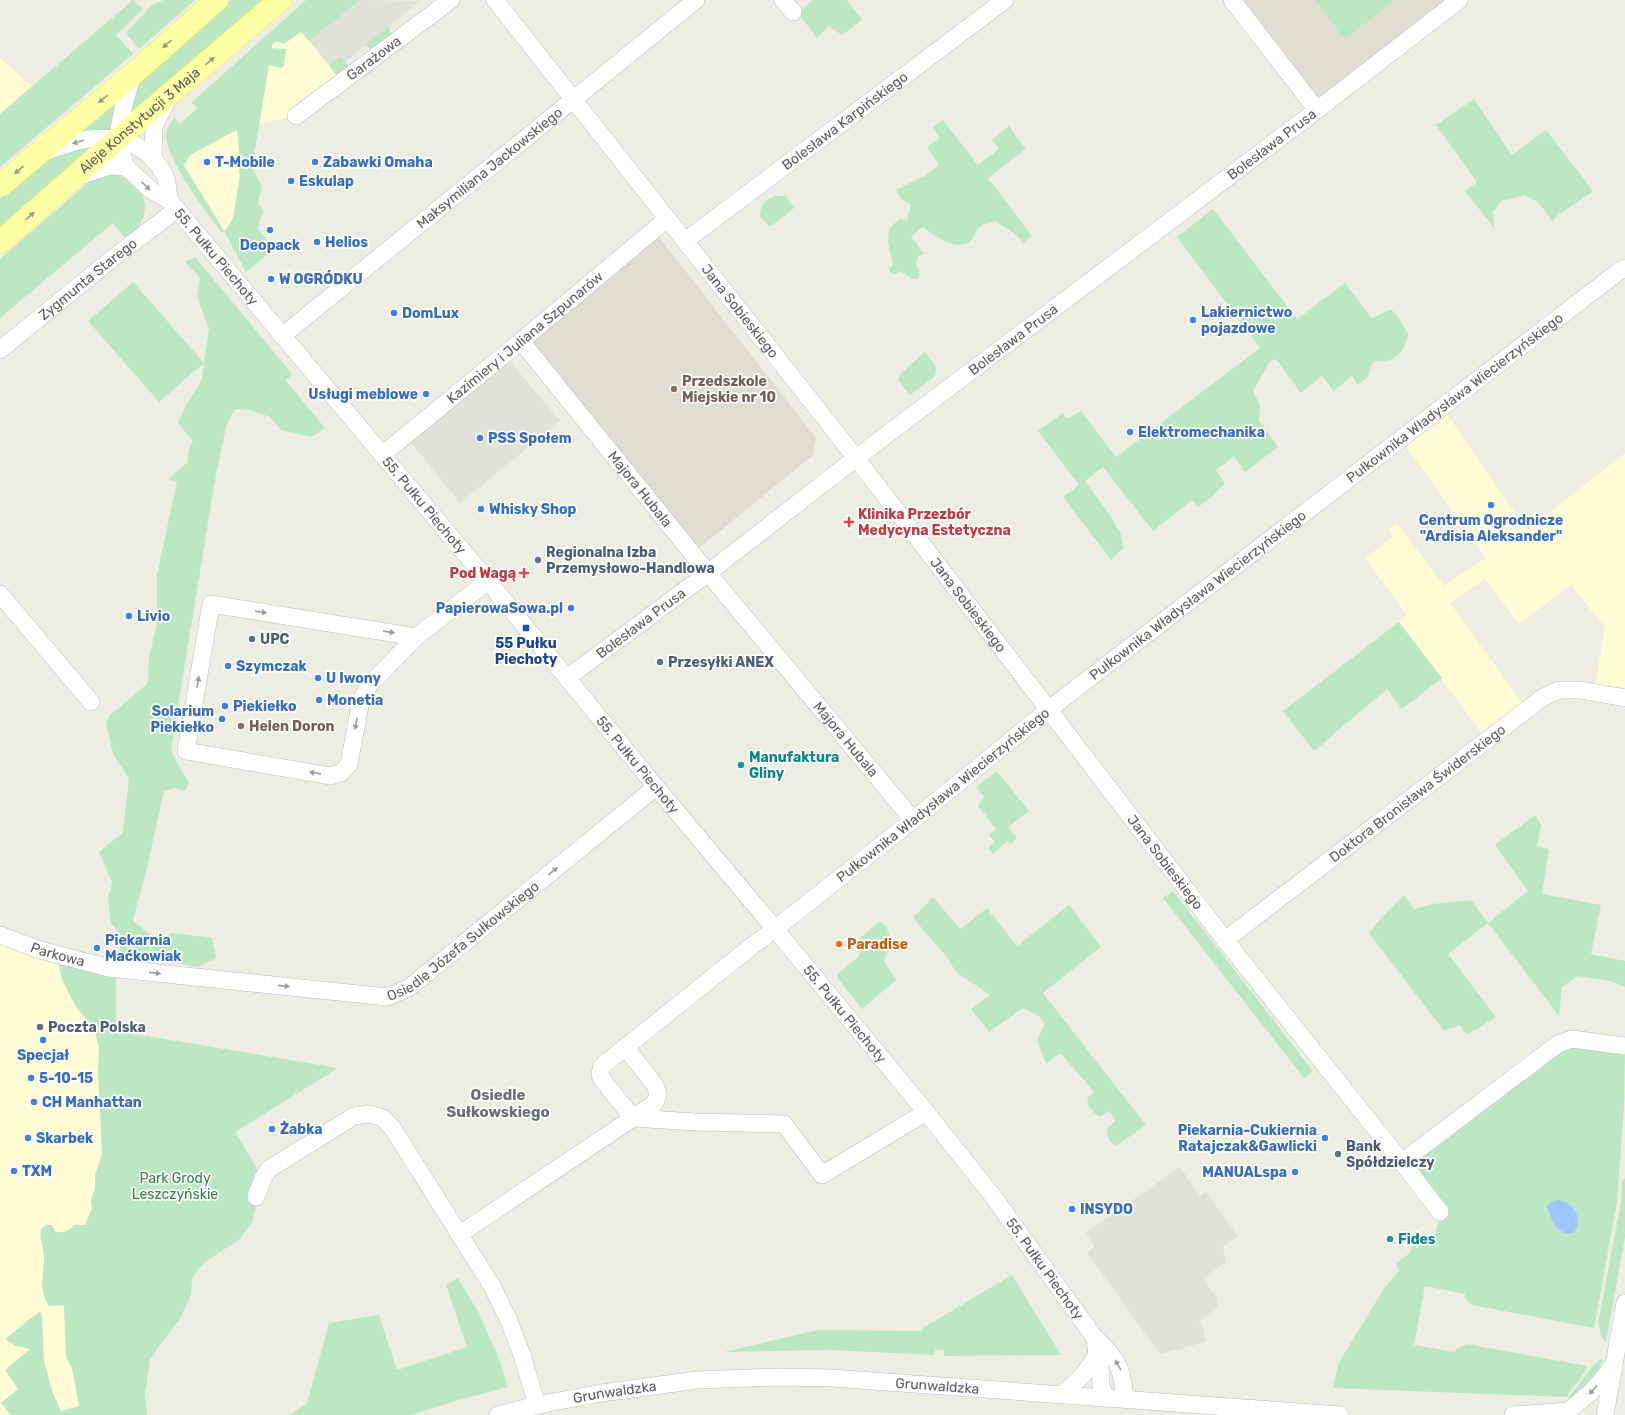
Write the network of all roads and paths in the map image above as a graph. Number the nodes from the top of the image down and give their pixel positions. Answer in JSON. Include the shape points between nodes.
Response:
{"nodes":[{"id":1,"x":217,"y":0,"type":"edge"},
{"id":2,"x":280,"y":0,"type":"edge"},
{"id":3,"x":451,"y":0,"type":"edge"},
{"id":4,"x":494,"y":0,"type":"edge"},
{"id":5,"x":696,"y":0,"type":"edge"},
{"id":6,"x":1005,"y":0,"type":"edge"},
{"id":7,"x":1232,"y":0,"type":"edge"},
{"id":8,"x":1459,"y":0,"type":"edge"},
{"id":9,"x":133,"y":74,"type":"junction"},
{"id":10,"x":170,"y":95,"type":"junction"},
{"id":11,"x":574,"y":100,"type":"junction"},
{"id":12,"x":1317,"y":110,"type":"junction"},
{"id":13,"x":296,"y":116,"type":"dead end"},
{"id":14,"x":117,"y":139,"type":"junction"},
{"id":15,"x":38,"y":153,"type":"junction"},
{"id":16,"x":153,"y":157,"type":"junction"},
{"id":17,"x":126,"y":167,"type":"junction"},
{"id":18,"x":73,"y":179,"type":"junction"},
{"id":19,"x":0,"y":186,"type":"edge"},
{"id":20,"x":173,"y":205,"type":"junction"},
{"id":21,"x":667,"y":219,"type":"junction"},
{"id":22,"x":685,"y":241,"type":"junction"},
{"id":23,"x":0,"y":242,"type":"edge"},
{"id":24,"x":1625,"y":268,"type":"edge"},
{"id":25,"x":282,"y":336,"type":"junction"},
{"id":26,"x":521,"y":341,"type":"junction"},
{"id":27,"x":0,"y":350,"type":"edge"},
{"id":28,"x":382,"y":455,"type":"junction"},
{"id":29,"x":856,"y":458,"type":"junction"},
{"id":30,"x":708,"y":573,"type":"junction"},
{"id":31,"x":488,"y":581,"type":"junction"},
{"id":32,"x":0,"y":594,"type":"edge"},
{"id":33,"x":416,"y":637,"type":"junction"},
{"id":34,"x":567,"y":678,"type":"junction"},
{"id":35,"x":1625,"y":698,"type":"edge"},
{"id":36,"x":91,"y":702,"type":"dead end"},
{"id":37,"x":1048,"y":710,"type":"junction"},
{"id":38,"x":656,"y":787,"type":"junction"},
{"id":39,"x":913,"y":820,"type":"junction"},
{"id":40,"x":775,"y":929,"type":"junction"},
{"id":41,"x":0,"y":935,"type":"edge"},
{"id":42,"x":1225,"y":940,"type":"junction"},
{"id":43,"x":116,"y":969,"type":"joint"},
{"id":44,"x":1625,"y":1046,"type":"edge"},
{"id":45,"x":625,"y":1047,"type":"junction"},
{"id":46,"x":926,"y":1112,"type":"junction"},
{"id":47,"x":633,"y":1118,"type":"junction"},
{"id":48,"x":1402,"y":1162,"type":"junction"},
{"id":49,"x":256,"y":1197,"type":"dead end"},
{"id":50,"x":1440,"y":1212,"type":"dead end"},
{"id":51,"x":460,"y":1234,"type":"junction"},
{"id":52,"x":1625,"y":1303,"type":"edge"},
{"id":53,"x":1096,"y":1346,"type":"junction"},
{"id":54,"x":1614,"y":1365,"type":"junction"},
{"id":55,"x":1063,"y":1394,"type":"junction"},
{"id":56,"x":1105,"y":1398,"type":"junction"},
{"id":57,"x":1125,"y":1399,"type":"junction"},
{"id":58,"x":536,"y":1405,"type":"junction"},
{"id":59,"x":1177,"y":1409,"type":"edge"},
{"id":60,"x":1572,"y":1413,"type":"edge"},
{"id":61,"x":498,"y":1415,"type":"edge"},
{"id":62,"x":1340,"y":1415,"type":"edge"},
{"id":63,"x":1513,"y":1415,"type":"edge"},
{"id":64,"x":1605,"y":1415,"type":"edge"}],
"edges":[{"from":1,"to":9,"type":"main road","one_way":true},
{"from":10,"to":2,"type":"main road","name":"Aleje Konstytucji 3 Maja","one_way":true},
{"from":3,"to":13,"type":"street","name":"Garażowa"},
{"from":4,"to":11,"type":"street","name":"Jana Sobieskiego"},
{"from":5,"to":11,"type":"street","name":"Maksymiliana Jackowskiego"},
{"from":6,"to":22,"type":"street","name":"Bolesława Karpińskiego"},
{"from":7,"to":12,"type":"street"},
{"from":8,"to":12,"type":"street","name":"Bolesława Prusa"},
{"from":9,"to":14,"type":"street","name":"55. Pułku Piechoty"},
{"from":9,"to":15,"type":"main road","one_way":true},
{"from":10,"to":14,"type":"main road","name":"Aleje Konstytucji 3 Maja"},
{"from":10,"to":16,"type":"street","via":[[154,126]]},
{"from":11,"to":21,"type":"street","name":"Jana Sobieskiego"},
{"from":11,"to":25,"type":"street","name":"Maksymiliana Jackowskiego"},
{"from":12,"to":29,"type":"street","name":"Bolesława Prusa"},
{"from":14,"to":15,"type":"street","name":"55. Pułku Piechoty","one_way":true,"via":[[88,139]]},
{"from":14,"to":16,"type":"street","name":"55. Pułku Piechoty","via":[[133,143]]},
{"from":14,"to":17,"type":"street","name":"55. Pułku Piechoty"},
{"from":14,"to":18,"type":"main road","name":"Aleje Konstytucji 3 Maja"},
{"from":15,"to":19,"type":"main road","one_way":true},
{"from":16,"to":20,"type":"street","name":"55. Pułku Piechoty","via":[[166,177]]},
{"from":17,"to":18,"type":"street","via":[[109,166]]},
{"from":17,"to":20,"type":"street","name":"55. Pułku Piechoty","one_way":true,"via":[[152,191]]},
{"from":23,"to":18,"type":"main road","name":"Aleje Konstytucji 3 Maja","one_way":true},
{"from":20,"to":25,"type":"street","name":"55. Pułku Piechoty"},
{"from":20,"to":27,"type":"street","name":"Zygmunta Starego","via":[[113,258]]},
{"from":21,"to":22,"type":"street","name":"Jana Sobieskiego"},
{"from":21,"to":26,"type":"street","name":"Kazimiery i Juliana Szpunarów"},
{"from":22,"to":29,"type":"street","name":"Jana Sobieskiego"},
{"from":24,"to":37,"type":"street","name":"Pułkownika Władysława Wiecierzyńskiego"},
{"from":25,"to":28,"type":"street","name":"55. Pułku Piechoty"},
{"from":26,"to":28,"type":"street","name":"Kazimiery i Juliana Szpunarów"},
{"from":26,"to":30,"type":"street","name":"Majora Hubala"},
{"from":28,"to":31,"type":"street","name":"55. Pułku Piechoty"},
{"from":29,"to":30,"type":"street","name":"Bolesława Prusa"},
{"from":29,"to":37,"type":"street","name":"Jana Sobieskiego"},
{"from":30,"to":34,"type":"street","name":"Bolesława Prusa"},
{"from":30,"to":39,"type":"street","name":"Majora Hubala"},
{"from":31,"to":33,"type":"street"},
{"from":31,"to":34,"type":"street","name":"55. Pułku Piechoty"},
{"from":32,"to":36,"type":"street"},
{"from":33,"to":33,"type":"street","one_way":true,"via":[[381,671],[365,691],[349,764],[341,773],[330,776],[186,751],[211,604]]},
{"from":34,"to":38,"type":"street","name":"55. Pułku Piechoty"},
{"from":35,"to":42,"type":"street","name":"Doktora Bronisława Świderskiego","via":[[1580,690],[1559,690],[1542,698]]},
{"from":37,"to":39,"type":"street","name":"Pułkownika Władysława Wiecierzyńskiego"},
{"from":37,"to":42,"type":"street","name":"Jana Sobieskiego"},
{"from":38,"to":40,"type":"street","name":"55. Pułku Piechoty"},
{"from":43,"to":38,"type":"street","name":"Osiedle Józefa Sułkowskiego","one_way":true,"via":[[387,997],[410,987]]},
{"from":39,"to":40,"type":"street","name":"Pułkownika Władysława Wiecierzyńskiego"},
{"from":40,"to":45,"type":"street","name":"Pułkownika Władysława Wiecierzyńskiego"},
{"from":40,"to":46,"type":"street","name":"55. Pułku Piechoty"},
{"from":41,"to":43,"type":"street","name":"Parkowa","via":[[40,950]]},
{"from":42,"to":48,"type":"street","name":"Jana Sobieskiego"},
{"from":44,"to":48,"type":"street","via":[[1572,1039],[1558,1044]]},
{"from":45,"to":47,"type":"street","name":"Pułkownika Władysława Wiecierzyńskiego","via":[[602,1066],[600,1074],[603,1082]]},
{"from":45,"to":47,"type":"street","via":[[655,1085],[658,1094],[655,1102]]},
{"from":46,"to":47,"type":"street","via":[[822,1175],[784,1124]]},
{"from":46,"to":53,"type":"street","name":"55. Pułku Piechoty","via":[[992,1195]]},
{"from":47,"to":51,"type":"street"},
{"from":48,"to":50,"type":"street","name":"Jana Sobieskiego"},
{"from":49,"to":51,"type":"street","via":[[269,1169],[354,1116],[370,1114],[383,1118],[393,1129]]},
{"from":51,"to":58,"type":"street","via":[[492,1286],[509,1321]]},
{"from":52,"to":54,"type":"street"},
{"from":53,"to":55,"type":"street","via":[[1083,1375]]},
{"from":53,"to":56,"type":"street","name":"55. Pułku Piechoty"},
{"from":57,"to":53,"type":"street","name":"55. Pułku Piechoty","one_way":true,"via":[[1122,1371],[1111,1353]]},
{"from":54,"to":60,"type":"street","one_way":true},
{"from":54,"to":64,"type":"street"},
{"from":55,"to":56,"type":"street","name":"Grunwaldzka"},
{"from":55,"to":58,"type":"street","name":"Grunwaldzka","via":[[831,1378],[778,1377],[697,1380]]},
{"from":56,"to":57,"type":"street","name":"Grunwaldzka"},
{"from":57,"to":59,"type":"street","name":"Grunwaldzka"},
{"from":58,"to":61,"type":"street","name":"Grunwaldzka"},
{"from":59,"to":62,"type":"street","name":"Grunwaldzka"},
{"from":60,"to":63,"type":"street"}]}
